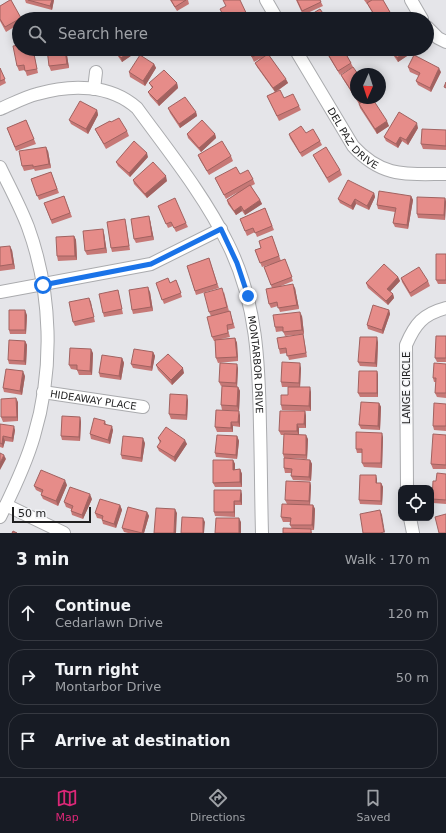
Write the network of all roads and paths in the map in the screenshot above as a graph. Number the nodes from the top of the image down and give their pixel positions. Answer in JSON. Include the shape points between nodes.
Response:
{"nodes":[{"id":1,"x":266,"y":0,"type":"edge"},
{"id":2,"x":411,"y":0,"type":"edge"},
{"id":3,"x":273,"y":12,"type":"edge"},
{"id":4,"x":418,"y":12,"type":"edge"},
{"id":5,"x":434,"y":34,"type":"edge"},
{"id":6,"x":446,"y":42,"type":"edge"},
{"id":7,"x":299,"y":56,"type":"edge"},
{"id":8,"x":96,"y":72,"type":"dead end"},
{"id":9,"x":94,"y":89,"type":"junction"},
{"id":10,"x":0,"y":109,"type":"edge"},
{"id":11,"x":0,"y":166,"type":"edge"},
{"id":12,"x":446,"y":174,"type":"edge"},
{"id":13,"x":221,"y":229,"type":"junction"},
{"id":14,"x":43,"y":285,"type":"junction"},
{"id":15,"x":0,"y":292,"type":"edge"},
{"id":16,"x":446,"y":308,"type":"edge"},
{"id":17,"x":43,"y":392,"type":"junction"},
{"id":18,"x":143,"y":407,"type":"dead end"},
{"id":19,"x":408,"y":485,"type":"edge"},
{"id":20,"x":6,"y":505,"type":"junction"},
{"id":21,"x":0,"y":517,"type":"edge"},
{"id":22,"x":411,"y":521,"type":"edge"},
{"id":23,"x":64,"y":533,"type":"edge"},
{"id":24,"x":262,"y":533,"type":"edge"},
{"id":25,"x":413,"y":533,"type":"edge"}],
"edges":[{"from":1,"to":3,"type":"street"},
{"from":2,"to":4,"type":"street"},
{"from":5,"to":6,"type":"street"},
{"from":7,"to":12,"type":"street","name":"DEL PAZ DRIVE","via":[[353,146],[362,156],[385,170],[397,173]]},
{"from":8,"to":9,"type":"street"},
{"from":9,"to":10,"type":"street","name":"MONTARBOR DRIVE","via":[[53,90]]},
{"from":9,"to":13,"type":"street","name":"MONTARBOR DRIVE","via":[[119,96],[137,108],[201,196]]},
{"from":11,"to":14,"type":"street","via":[[28,227]]},
{"from":13,"to":14,"type":"street","via":[[151,264]]},
{"from":13,"to":24,"type":"street","name":"MONTARBOR DRIVE","via":[[237,263],[248,296],[257,347]]},
{"from":14,"to":15,"type":"street"},
{"from":14,"to":17,"type":"street","via":[[48,338]]},
{"from":16,"to":19,"type":"street","name":"LANGE CIRCLE","via":[[427,315],[418,323],[406,345]]},
{"from":17,"to":18,"type":"street","name":"HIDEAWAY PLACE"},
{"from":17,"to":20,"type":"street","via":[[32,443]]},
{"from":20,"to":21,"type":"street"},
{"from":20,"to":23,"type":"street"},
{"from":22,"to":25,"type":"street"}]}
